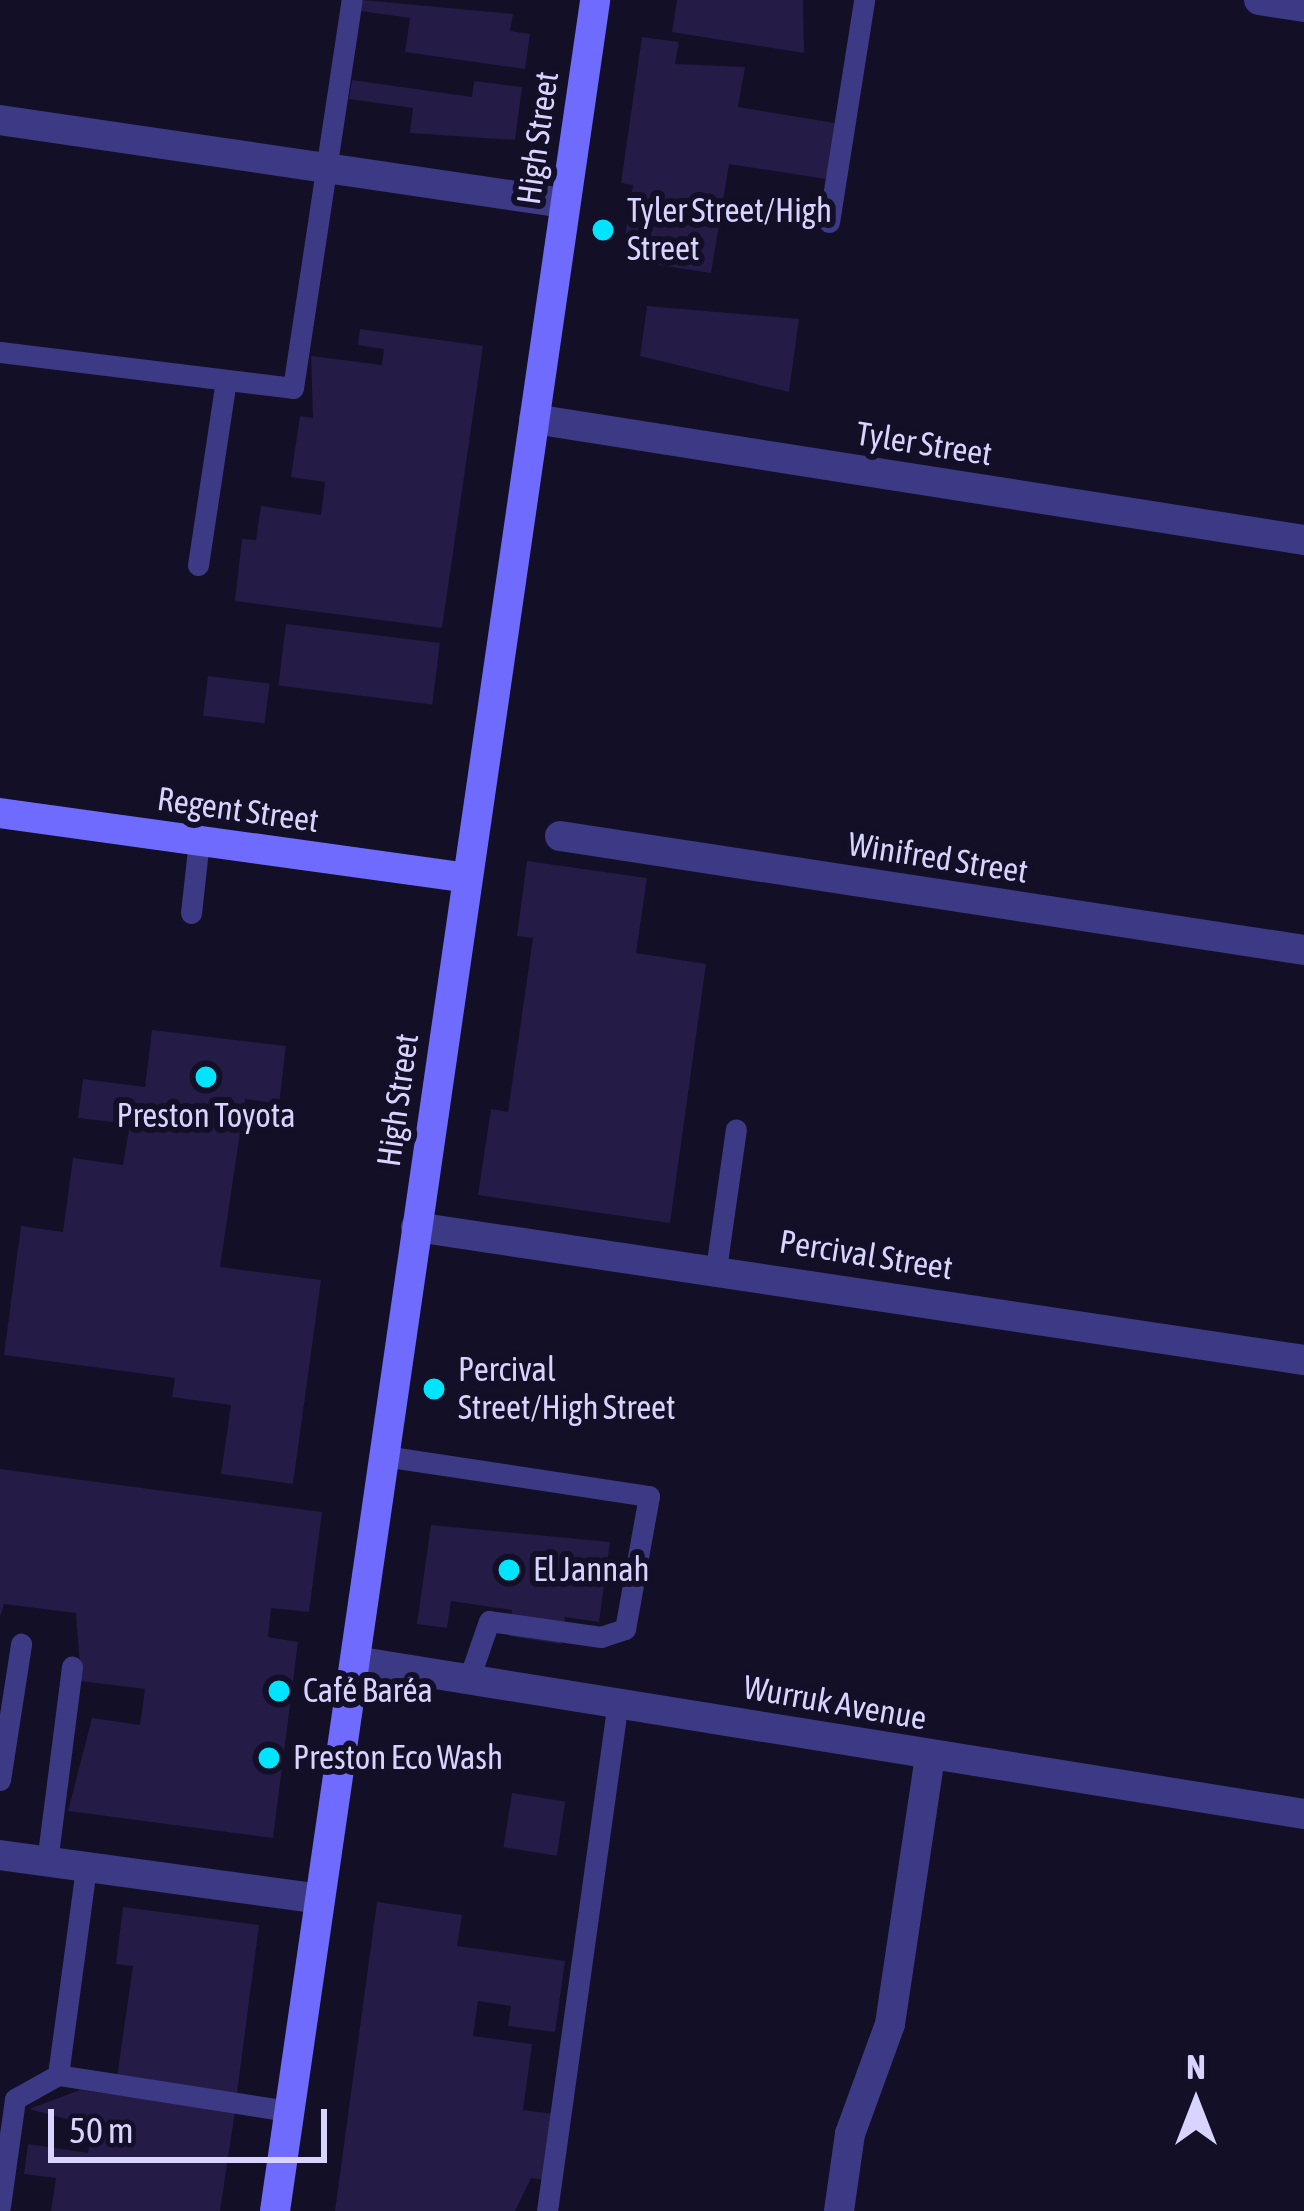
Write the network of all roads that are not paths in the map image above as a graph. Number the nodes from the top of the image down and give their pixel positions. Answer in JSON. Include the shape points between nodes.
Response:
{"nodes":[{"id":1,"x":352,"y":0,"type":"edge"},
{"id":2,"x":595,"y":0,"type":"edge"},
{"id":3,"x":864,"y":0,"type":"edge"},
{"id":4,"x":1259,"y":0,"type":"edge"},
{"id":5,"x":1304,"y":7,"type":"edge"},
{"id":6,"x":0,"y":120,"type":"edge"},
{"id":7,"x":326,"y":169,"type":"junction"},
{"id":8,"x":564,"y":202,"type":"junction"},
{"id":9,"x":830,"y":222,"type":"dead end"},
{"id":10,"x":0,"y":352,"type":"edge"},
{"id":11,"x":226,"y":380,"type":"junction"},
{"id":12,"x":534,"y":419,"type":"junction"},
{"id":13,"x":1304,"y":540,"type":"edge"},
{"id":14,"x":198,"y":565,"type":"dead end"},
{"id":15,"x":0,"y":813,"type":"edge"},
{"id":16,"x":560,"y":836,"type":"dead end"},
{"id":17,"x":199,"y":840,"type":"junction"},
{"id":18,"x":466,"y":878,"type":"junction"},
{"id":19,"x":191,"y":914,"type":"dead end"},
{"id":20,"x":1304,"y":950,"type":"edge"},
{"id":21,"x":736,"y":1129,"type":"dead end"},
{"id":22,"x":416,"y":1227,"type":"junction"},
{"id":23,"x":716,"y":1268,"type":"junction"},
{"id":24,"x":1304,"y":1360,"type":"edge"},
{"id":25,"x":384,"y":1456,"type":"junction"},
{"id":26,"x":21,"y":1644,"type":"dead end"},
{"id":27,"x":355,"y":1661,"type":"junction"},
{"id":28,"x":72,"y":1667,"type":"dead end"},
{"id":29,"x":470,"y":1676,"type":"junction"},
{"id":30,"x":618,"y":1701,"type":"junction"},
{"id":31,"x":930,"y":1757,"type":"junction"},
{"id":32,"x":0,"y":1780,"type":"edge"},
{"id":33,"x":1304,"y":1814,"type":"edge"},
{"id":34,"x":0,"y":1855,"type":"edge"},
{"id":35,"x":47,"y":1862,"type":"junction"},
{"id":36,"x":86,"y":1868,"type":"junction"},
{"id":37,"x":320,"y":1899,"type":"junction"},
{"id":38,"x":58,"y":2075,"type":"junction"},
{"id":39,"x":290,"y":2111,"type":"junction"},
{"id":40,"x":0,"y":2206,"type":"edge"},
{"id":41,"x":275,"y":2211,"type":"edge"},
{"id":42,"x":547,"y":2211,"type":"edge"},
{"id":43,"x":839,"y":2211,"type":"edge"}],
"edges":[{"from":1,"to":7,"type":"lane"},
{"from":2,"to":8,"type":"main road","name":"High Street"},
{"from":3,"to":9,"type":"lane"},
{"from":4,"to":5,"type":"street"},
{"from":6,"to":7,"type":"street"},
{"from":7,"to":8,"type":"street"},
{"from":7,"to":11,"type":"lane","via":[[293,388]]},
{"from":8,"to":12,"type":"main road","name":"High Street"},
{"from":10,"to":11,"type":"lane"},
{"from":11,"to":14,"type":"lane"},
{"from":12,"to":13,"type":"street","name":"Tyler Street"},
{"from":12,"to":18,"type":"main road","name":"High Street"},
{"from":15,"to":17,"type":"main road","name":"Regent Street"},
{"from":16,"to":20,"type":"street","name":"Winifred Street"},
{"from":17,"to":18,"type":"main road","name":"Regent Street"},
{"from":17,"to":19,"type":"lane"},
{"from":18,"to":22,"type":"main road","name":"High Street"},
{"from":21,"to":23,"type":"lane"},
{"from":22,"to":23,"type":"street","name":"Percival Street"},
{"from":22,"to":25,"type":"main road","name":"High Street"},
{"from":23,"to":24,"type":"street","name":"Percival Street"},
{"from":25,"to":27,"type":"main road","name":"High Street"},
{"from":25,"to":29,"type":"lane","via":[[649,1496],[625,1629],[601,1637],[488,1621]]},
{"from":26,"to":32,"type":"lane"},
{"from":27,"to":29,"type":"street","name":"Wurruk Avenue"},
{"from":27,"to":37,"type":"main road","name":"High Street"},
{"from":28,"to":35,"type":"lane"},
{"from":29,"to":30,"type":"street","name":"Wurruk Avenue"},
{"from":30,"to":31,"type":"street","name":"Wurruk Avenue"},
{"from":30,"to":42,"type":"lane"},
{"from":31,"to":33,"type":"street","name":"Wurruk Avenue"},
{"from":31,"to":43,"type":"street","via":[[890,2024],[850,2134]]},
{"from":34,"to":35,"type":"street"},
{"from":35,"to":36,"type":"street"},
{"from":36,"to":37,"type":"street"},
{"from":36,"to":38,"type":"lane"},
{"from":37,"to":39,"type":"main road","name":"High Street"},
{"from":38,"to":39,"type":"lane"},
{"from":38,"to":40,"type":"lane","via":[[15,2099]]},
{"from":39,"to":41,"type":"main road","name":"High Street"}]}
